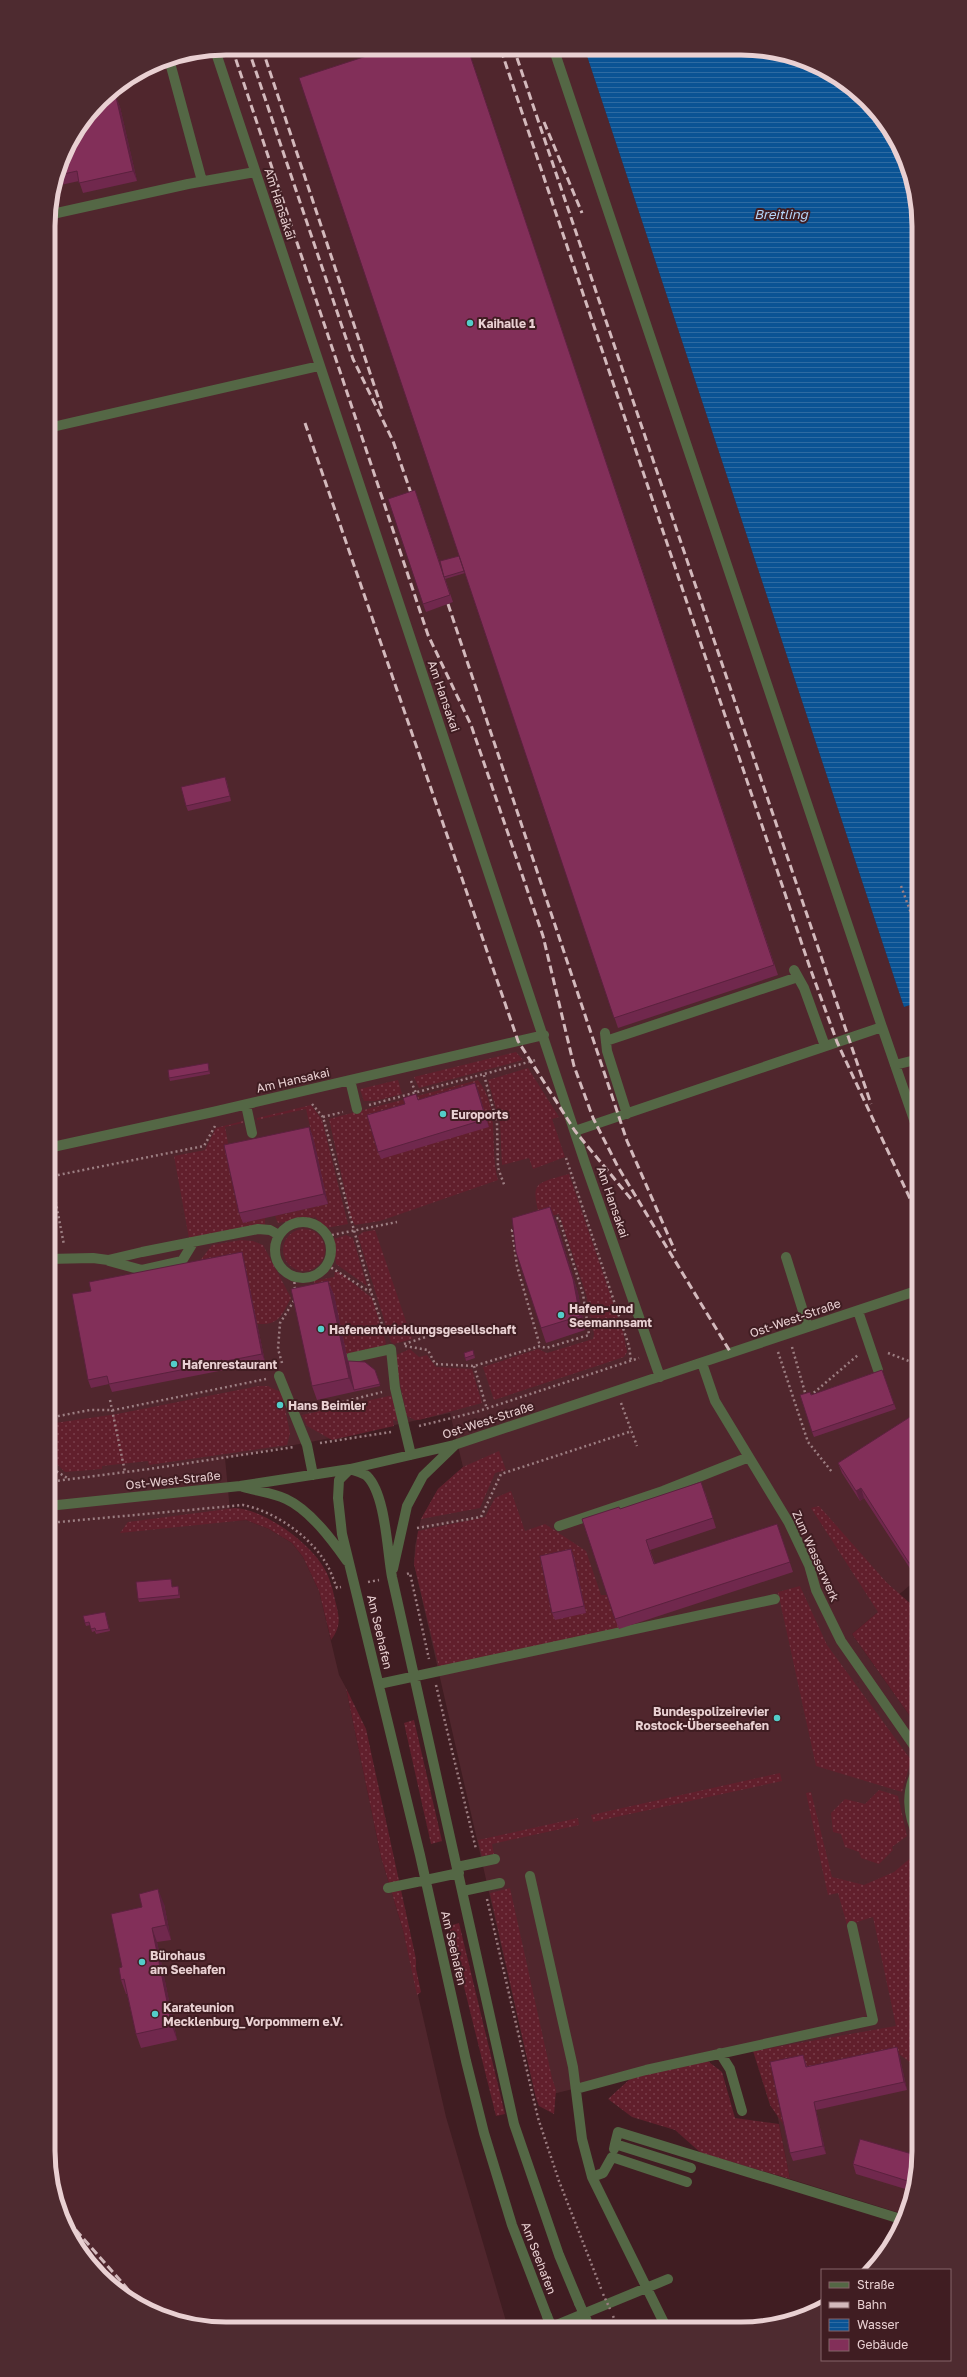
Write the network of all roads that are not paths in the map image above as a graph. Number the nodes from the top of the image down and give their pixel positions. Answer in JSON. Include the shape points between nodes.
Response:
{"nodes":[{"id":1,"x":217,"y":55,"type":"edge"},
{"id":2,"x":556,"y":55,"type":"edge"},
{"id":3,"x":170,"y":64,"type":"edge"},
{"id":4,"x":256,"y":172,"type":"junction"},
{"id":5,"x":202,"y":181,"type":"junction"},
{"id":6,"x":55,"y":213,"type":"edge"},
{"id":7,"x":319,"y":366,"type":"junction"},
{"id":8,"x":55,"y":426,"type":"edge"},
{"id":9,"x":882,"y":1027,"type":"junction"},
{"id":10,"x":544,"y":1035,"type":"junction"},
{"id":11,"x":825,"y":1046,"type":"junction"},
{"id":12,"x":912,"y":1061,"type":"edge"},
{"id":13,"x":895,"y":1065,"type":"junction"},
{"id":14,"x":350,"y":1080,"type":"junction"},
{"id":15,"x":246,"y":1105,"type":"junction"},
{"id":16,"x":357,"y":1109,"type":"road end"},
{"id":17,"x":627,"y":1114,"type":"junction"},
{"id":18,"x":912,"y":1114,"type":"edge"},
{"id":19,"x":575,"y":1131,"type":"junction"},
{"id":20,"x":252,"y":1133,"type":"dead end"},
{"id":21,"x":55,"y":1146,"type":"edge"},
{"id":22,"x":279,"y":1235,"type":"junction"},
{"id":23,"x":193,"y":1243,"type":"junction"},
{"id":24,"x":786,"y":1257,"type":"dead end"},
{"id":25,"x":55,"y":1258,"type":"edge"},
{"id":26,"x":108,"y":1260,"type":"junction"},
{"id":27,"x":912,"y":1292,"type":"edge"},
{"id":28,"x":858,"y":1311,"type":"junction"},
{"id":29,"x":808,"y":1327,"type":"junction"},
{"id":30,"x":350,"y":1358,"type":"dead end"},
{"id":31,"x":702,"y":1363,"type":"junction"},
{"id":32,"x":878,"y":1370,"type":"edge"},
{"id":33,"x":279,"y":1376,"type":"road end"},
{"id":34,"x":660,"y":1377,"type":"junction"},
{"id":35,"x":454,"y":1445,"type":"junction"},
{"id":36,"x":411,"y":1455,"type":"junction"},
{"id":37,"x":749,"y":1457,"type":"junction"},
{"id":38,"x":350,"y":1469,"type":"junction"},
{"id":39,"x":313,"y":1475,"type":"junction"},
{"id":40,"x":240,"y":1486,"type":"junction"},
{"id":41,"x":55,"y":1505,"type":"edge"},
{"id":42,"x":559,"y":1526,"type":"dead end"},
{"id":43,"x":352,"y":1567,"type":"junction"},
{"id":44,"x":392,"y":1577,"type":"junction"},
{"id":45,"x":775,"y":1599,"type":"dead end"},
{"id":46,"x":414,"y":1677,"type":"junction"},
{"id":47,"x":379,"y":1684,"type":"junction"},
{"id":48,"x":912,"y":1743,"type":"edge"},
{"id":49,"x":912,"y":1782,"type":"edge"},
{"id":50,"x":912,"y":1819,"type":"edge"},
{"id":51,"x":495,"y":1859,"type":"dead end"},
{"id":52,"x":458,"y":1870,"type":"junction"},
{"id":53,"x":530,"y":1876,"type":"dead end"},
{"id":54,"x":426,"y":1880,"type":"junction"},
{"id":55,"x":500,"y":1883,"type":"dead end"},
{"id":56,"x":388,"y":1888,"type":"dead end"},
{"id":57,"x":463,"y":1891,"type":"junction"},
{"id":58,"x":852,"y":1926,"type":"dead end"},
{"id":59,"x":720,"y":2053,"type":"junction"},
{"id":60,"x":576,"y":2089,"type":"junction"},
{"id":61,"x":742,"y":2111,"type":"dead end"},
{"id":62,"x":615,"y":2144,"type":"junction"},
{"id":63,"x":612,"y":2157,"type":"junction"},
{"id":64,"x":691,"y":2168,"type":"dead end"},
{"id":65,"x":592,"y":2177,"type":"junction"},
{"id":66,"x":687,"y":2182,"type":"dead end"},
{"id":67,"x":898,"y":2218,"type":"edge"},
{"id":68,"x":668,"y":2279,"type":"dead end"},
{"id":69,"x":646,"y":2289,"type":"junction"},
{"id":70,"x":586,"y":2320,"type":"edge"},
{"id":71,"x":548,"y":2322,"type":"edge"},
{"id":72,"x":664,"y":2322,"type":"edge"}],
"edges":[{"from":1,"to":4,"type":"street","name":"Am Hansakai"},
{"from":2,"to":9,"type":"street"},
{"from":3,"to":5,"type":"street"},
{"from":4,"to":5,"type":"street"},
{"from":4,"to":7,"type":"street","name":"Am Hansakai"},
{"from":5,"to":6,"type":"street"},
{"from":7,"to":8,"type":"street"},
{"from":7,"to":10,"type":"street","name":"Am Hansakai"},
{"from":9,"to":11,"type":"street"},
{"from":9,"to":13,"type":"street"},
{"from":10,"to":14,"type":"street","name":"Am Hansakai"},
{"from":10,"to":19,"type":"street","name":"Am Hansakai"},
{"from":11,"to":17,"type":"street"},
{"from":11,"to":17,"type":"street","via":[[796,973],[605,1037]]},
{"from":12,"to":13,"type":"street"},
{"from":13,"to":18,"type":"street"},
{"from":14,"to":15,"type":"street","name":"Am Hansakai"},
{"from":14,"to":16,"type":"street"},
{"from":15,"to":20,"type":"street"},
{"from":15,"to":21,"type":"street","name":"Am Hansakai"},
{"from":17,"to":19,"type":"street"},
{"from":19,"to":34,"type":"street","name":"Am Hansakai"},
{"from":22,"to":22,"type":"street","via":[[291,1225],[307,1222],[315,1225],[327,1236],[331,1245],[331,1256],[327,1265],[313,1277],[294,1277],[283,1270],[276,1260],[274,1252]]},
{"from":22,"to":23,"type":"street","via":[[270,1230],[258,1229]]},
{"from":23,"to":26,"type":"street"},
{"from":23,"to":26,"type":"street","via":[[182,1261],[142,1270]]},
{"from":24,"to":29,"type":"street"},
{"from":25,"to":26,"type":"street"},
{"from":27,"to":28,"type":"street","name":"Ost-West-Straße"},
{"from":28,"to":29,"type":"street","name":"Ost-West-Straße"},
{"from":28,"to":32,"type":"street"},
{"from":29,"to":31,"type":"street","name":"Ost-West-Straße"},
{"from":30,"to":36,"type":"street","via":[[391,1349],[395,1388]]},
{"from":31,"to":34,"type":"street","name":"Ost-West-Straße"},
{"from":31,"to":37,"type":"street","name":"Zum Wasserwerk","via":[[715,1401]]},
{"from":33,"to":39,"type":"street","via":[[307,1445]]},
{"from":34,"to":35,"type":"street","name":"Ost-West-Straße"},
{"from":35,"to":36,"type":"street","name":"Ost-West-Straße"},
{"from":35,"to":44,"type":"street","name":"Am Seehafen","via":[[423,1476],[407,1506]]},
{"from":36,"to":38,"type":"street","name":"Ost-West-Straße"},
{"from":37,"to":42,"type":"street","via":[[663,1491]]},
{"from":37,"to":48,"type":"street","name":"Zum Wasserwerk","via":[[789,1523],[809,1565],[816,1590],[841,1641]]},
{"from":38,"to":39,"type":"street","name":"Ost-West-Straße"},
{"from":38,"to":43,"type":"street","name":"Am Seehafen","via":[[339,1480],[338,1498],[342,1534]]},
{"from":38,"to":44,"type":"street","name":"Am Seehafen","via":[[367,1476],[375,1490],[383,1514]]},
{"from":39,"to":40,"type":"street","name":"Ost-West-Straße"},
{"from":40,"to":41,"type":"street","name":"Ost-West-Straße"},
{"from":40,"to":43,"type":"street","name":"Am Seehafen","via":[[286,1499],[309,1516],[331,1538]]},
{"from":43,"to":47,"type":"street","name":"Am Seehafen"},
{"from":44,"to":46,"type":"street","name":"Am Seehafen"},
{"from":45,"to":46,"type":"street"},
{"from":46,"to":47,"type":"street"},
{"from":46,"to":52,"type":"street","name":"Am Seehafen"},
{"from":47,"to":54,"type":"street","name":"Am Seehafen"},
{"from":49,"to":50,"type":"street","via":[[909,1802]]},
{"from":51,"to":52,"type":"street"},
{"from":52,"to":54,"type":"street"},
{"from":52,"to":57,"type":"street","name":"Am Seehafen"},
{"from":53,"to":60,"type":"street"},
{"from":54,"to":56,"type":"street"},
{"from":54,"to":71,"type":"street","name":"Am Seehafen","bridge":true,"via":[[466,2062],[486,2139],[512,2225]]},
{"from":55,"to":57,"type":"street"},
{"from":57,"to":70,"type":"street","name":"Am Seehafen","bridge":true,"via":[[514,2124],[559,2255]]},
{"from":58,"to":59,"type":"street","via":[[873,2020]]},
{"from":59,"to":60,"type":"street"},
{"from":59,"to":61,"type":"street","via":[[730,2069]]},
{"from":60,"to":65,"type":"street","via":[[582,2139]]},
{"from":62,"to":63,"type":"street"},
{"from":62,"to":64,"type":"street"},
{"from":62,"to":67,"type":"street","via":[[618,2132]]},
{"from":63,"to":65,"type":"street","via":[[604,2173]]},
{"from":63,"to":66,"type":"street"},
{"from":65,"to":69,"type":"street"},
{"from":68,"to":69,"type":"street"},
{"from":69,"to":70,"type":"street"},
{"from":69,"to":72,"type":"street"}]}
